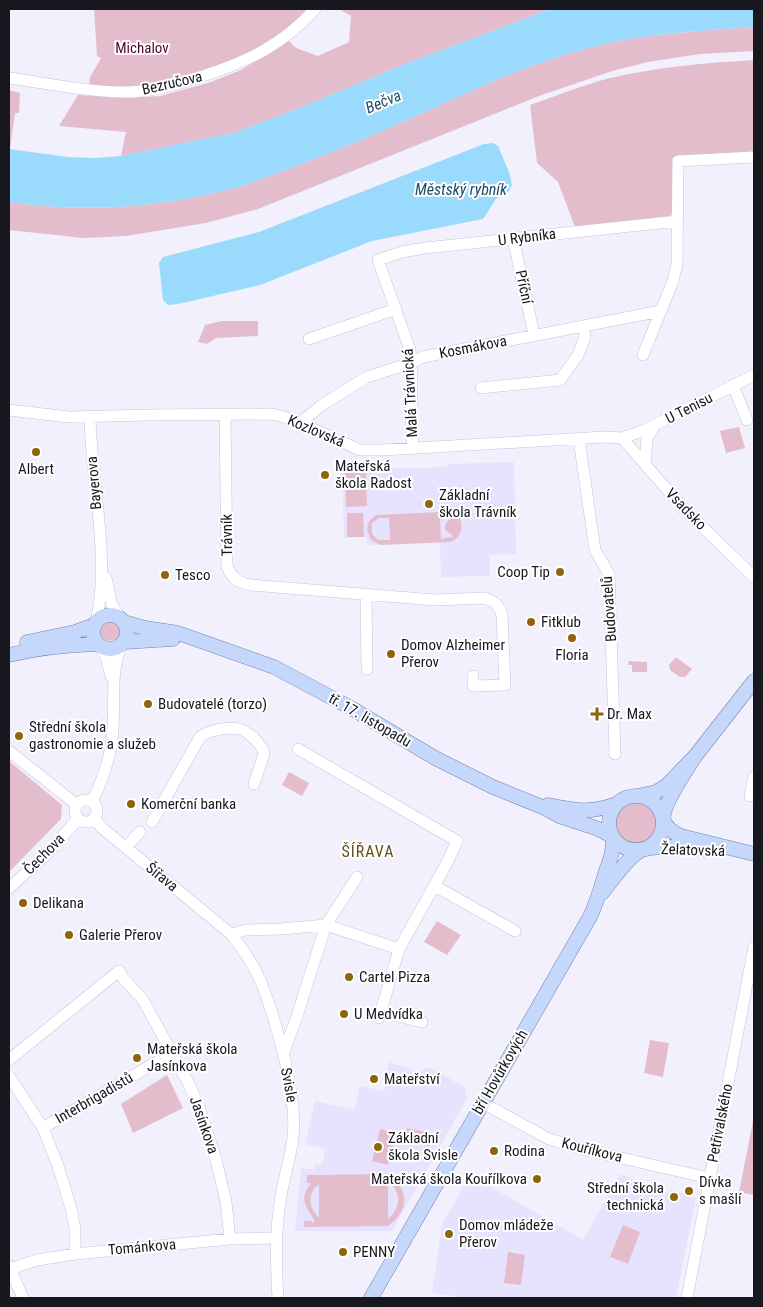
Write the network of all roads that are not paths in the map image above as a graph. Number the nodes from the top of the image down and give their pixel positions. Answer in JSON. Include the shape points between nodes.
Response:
{"nodes":[{"id":1,"x":315,"y":9,"type":"edge"},
{"id":2,"x":9,"y":78,"type":"edge"},
{"id":3,"x":754,"y":157,"type":"edge"},
{"id":4,"x":678,"y":220,"type":"junction"},
{"id":5,"x":513,"y":238,"type":"junction"},
{"id":6,"x":378,"y":260,"type":"joint"},
{"id":7,"x":396,"y":309,"type":"junction"},
{"id":8,"x":661,"y":311,"type":"junction"},
{"id":9,"x":583,"y":326,"type":"junction"},
{"id":10,"x":534,"y":336,"type":"junction"},
{"id":11,"x":310,"y":339,"type":"dead end"},
{"id":12,"x":643,"y":355,"type":"dead end"},
{"id":13,"x":411,"y":363,"type":"junction"},
{"id":14,"x":754,"y":375,"type":"edge"},
{"id":15,"x":733,"y":385,"type":"junction"},
{"id":16,"x":481,"y":388,"type":"dead end"},
{"id":17,"x":9,"y":410,"type":"edge"},
{"id":18,"x":225,"y":415,"type":"junction"},
{"id":19,"x":90,"y":416,"type":"junction"},
{"id":20,"x":748,"y":420,"type":"dead end"},
{"id":21,"x":300,"y":423,"type":"junction"},
{"id":22,"x":656,"y":424,"type":"junction"},
{"id":23,"x":622,"y":438,"type":"junction"},
{"id":24,"x":579,"y":439,"type":"junction"},
{"id":25,"x":412,"y":449,"type":"junction"},
{"id":26,"x":645,"y":464,"type":"junction"},
{"id":27,"x":100,"y":550,"type":"junction"},
{"id":28,"x":754,"y":576,"type":"edge"},
{"id":29,"x":366,"y":595,"type":"junction"},
{"id":30,"x":122,"y":620,"type":"junction"},
{"id":31,"x":95,"y":623,"type":"junction"},
{"id":32,"x":123,"y":643,"type":"junction"},
{"id":33,"x":98,"y":645,"type":"junction"},
{"id":34,"x":9,"y":646,"type":"edge"},
{"id":35,"x":216,"y":646,"type":"junction"},
{"id":36,"x":9,"y":655,"type":"edge"},
{"id":37,"x":367,"y":669,"type":"dead end"},
{"id":38,"x":473,"y":676,"type":"dead end"},
{"id":39,"x":754,"y":681,"type":"edge"},
{"id":40,"x":113,"y":685,"type":"junction"},
{"id":41,"x":298,"y":749,"type":"dead end"},
{"id":42,"x":9,"y":751,"type":"edge"},
{"id":43,"x":616,"y":754,"type":"dead end"},
{"id":44,"x":696,"y":755,"type":"junction"},
{"id":45,"x":754,"y":777,"type":"edge"},
{"id":46,"x":254,"y":784,"type":"dead end"},
{"id":47,"x":636,"y":796,"type":"junction"},
{"id":48,"x":750,"y":796,"type":"dead end"},
{"id":49,"x":523,"y":799,"type":"junction"},
{"id":50,"x":92,"y":802,"type":"junction"},
{"id":51,"x":616,"y":804,"type":"junction"},
{"id":52,"x":76,"y":805,"type":"junction"},
{"id":53,"x":78,"y":819,"type":"junction"},
{"id":54,"x":94,"y":819,"type":"junction"},
{"id":55,"x":663,"y":819,"type":"junction"},
{"id":56,"x":152,"y":822,"type":"dead end"},
{"id":57,"x":140,"y":832,"type":"dead end"},
{"id":58,"x":612,"y":836,"type":"junction"},
{"id":59,"x":126,"y":847,"type":"junction"},
{"id":60,"x":642,"y":850,"type":"junction"},
{"id":61,"x":749,"y":853,"type":"edge"},
{"id":62,"x":357,"y":877,"type":"dead end"},
{"id":63,"x":435,"y":886,"type":"junction"},
{"id":64,"x":9,"y":888,"type":"edge"},
{"id":65,"x":599,"y":898,"type":"junction"},
{"id":66,"x":326,"y":925,"type":"junction"},
{"id":67,"x":515,"y":931,"type":"dead end"},
{"id":68,"x":231,"y":934,"type":"junction"},
{"id":69,"x":754,"y":947,"type":"edge"},
{"id":70,"x":399,"y":949,"type":"junction"},
{"id":71,"x":749,"y":1005,"type":"edge"},
{"id":72,"x":422,"y":1022,"type":"dead end"},
{"id":73,"x":172,"y":1053,"type":"junction"},
{"id":74,"x":283,"y":1054,"type":"junction"},
{"id":75,"x":9,"y":1060,"type":"edge"},
{"id":76,"x":9,"y":1076,"type":"edge"},
{"id":77,"x":483,"y":1103,"type":"junction"},
{"id":78,"x":43,"y":1128,"type":"junction"},
{"id":79,"x":709,"y":1178,"type":"junction"},
{"id":80,"x":276,"y":1238,"type":"junction"},
{"id":81,"x":230,"y":1239,"type":"junction"},
{"id":82,"x":74,"y":1254,"type":"junction"},
{"id":83,"x":10,"y":1267,"type":"edge"},
{"id":84,"x":23,"y":1298,"type":"edge"},
{"id":85,"x":278,"y":1298,"type":"edge"},
{"id":86,"x":371,"y":1298,"type":"edge"},
{"id":87,"x":687,"y":1298,"type":"edge"}],
"edges":[{"from":1,"to":2,"type":"street","name":"Bezručova","via":[[272,46],[238,65],[177,85],[150,91],[118,92]]},
{"from":3,"to":4,"type":"street","via":[[678,161]]},
{"from":4,"to":5,"type":"street","name":"U Rybníka"},
{"from":4,"to":8,"type":"street","via":[[677,264]]},
{"from":5,"to":6,"type":"street","name":"U Rybníka","via":[[425,248]]},
{"from":5,"to":10,"type":"street","name":"Příční"},
{"from":6,"to":7,"type":"street","name":"Malá Trávnická"},
{"from":7,"to":11,"type":"street"},
{"from":7,"to":13,"type":"street","name":"Malá Trávnická","via":[[410,350]]},
{"from":8,"to":9,"type":"street","name":"Kosmákova"},
{"from":8,"to":12,"type":"street"},
{"from":9,"to":10,"type":"street","name":"Kosmákova"},
{"from":9,"to":16,"type":"street","via":[[584,341],[560,380]]},
{"from":10,"to":13,"type":"street","name":"Kosmákova","via":[[423,357]]},
{"from":13,"to":21,"type":"street","name":"Kosmákova","via":[[367,377]]},
{"from":13,"to":25,"type":"street","name":"Malá Trávnická"},
{"from":14,"to":15,"type":"street","name":"U Tenisu"},
{"from":15,"to":20,"type":"street"},
{"from":15,"to":22,"type":"street","name":"U Tenisu"},
{"from":17,"to":19,"type":"street","name":"Kozlovská","via":[[69,417]]},
{"from":18,"to":19,"type":"street","name":"Kozlovská"},
{"from":18,"to":21,"type":"street","name":"Kozlovská","via":[[270,414]]},
{"from":18,"to":29,"type":"street","name":"Trávník","via":[[227,566],[231,576],[250,585]]},
{"from":19,"to":27,"type":"street","name":"Bayerova"},
{"from":21,"to":25,"type":"street","name":"Kozlovská","via":[[360,450]]},
{"from":22,"to":23,"type":"street","name":"U Tenisu"},
{"from":22,"to":26,"type":"street","via":[[647,438]]},
{"from":23,"to":24,"type":"street","name":"Kozlovská"},
{"from":23,"to":26,"type":"street","name":"Vsadsko"},
{"from":24,"to":25,"type":"street","name":"Kozlovská"},
{"from":24,"to":43,"type":"street","name":"Budovatelů","via":[[595,550],[609,574]]},
{"from":26,"to":28,"type":"street","name":"Vsadsko","via":[[685,510]]},
{"from":27,"to":30,"type":"street","name":"Bayerova","via":[[111,601]]},
{"from":27,"to":31,"type":"street","name":"Bayerova","via":[[101,599]]},
{"from":29,"to":37,"type":"street"},
{"from":29,"to":38,"type":"street","name":"Trávník","via":[[435,600],[484,598],[492,601],[502,616],[505,685],[473,686]]},
{"from":30,"to":31,"type":"main road","name":"tř. 17. listopadu","via":[[107,615]]},
{"from":30,"to":32,"type":"main road","via":[[127,632]]},
{"from":30,"to":35,"type":"main road","name":"tř. 17. listopadu"},
{"from":31,"to":33,"type":"main road","via":[[92,635]]},
{"from":31,"to":34,"type":"main road","name":"tř. 17. listopadu","via":[[74,632]]},
{"from":32,"to":33,"type":"main road","name":"tř. 17. listopadu","via":[[112,649]]},
{"from":32,"to":35,"type":"main road","name":"tř. 17. listopadu","via":[[182,640]]},
{"from":32,"to":40,"type":"street","via":[[116,661]]},
{"from":33,"to":36,"type":"main road","name":"tř. 17. listopadu","via":[[71,644]]},
{"from":33,"to":40,"type":"street","via":[[108,662]]},
{"from":35,"to":49,"type":"main road","name":"tř. 17. listopadu","via":[[274,667],[435,758]]},
{"from":39,"to":44,"type":"main road"},
{"from":40,"to":50,"type":"street","via":[[114,729],[103,779]]},
{"from":41,"to":63,"type":"street","via":[[457,841]]},
{"from":42,"to":52,"type":"street"},
{"from":44,"to":47,"type":"main road","via":[[661,790]]},
{"from":44,"to":55,"type":"main road","via":[[670,798]]},
{"from":45,"to":48,"type":"street"},
{"from":46,"to":56,"type":"street","via":[[264,754],[260,744],[240,729],[205,733]]},
{"from":47,"to":51,"type":"main road"},
{"from":47,"to":55,"type":"main road","via":[[656,804]]},
{"from":49,"to":51,"type":"main road","name":"tř. 17. listopadu","via":[[586,811]]},
{"from":49,"to":58,"type":"main road","name":"tř. 17. listopadu"},
{"from":50,"to":52,"type":"street","via":[[85,800]]},
{"from":50,"to":54,"type":"street","via":[[97,810]]},
{"from":51,"to":58,"type":"main road","via":[[609,819]]},
{"from":52,"to":53,"type":"street"},
{"from":53,"to":54,"type":"street","via":[[87,822]]},
{"from":53,"to":64,"type":"street","name":"Čechova","via":[[44,857]]},
{"from":54,"to":59,"type":"street","name":"Šířava"},
{"from":55,"to":60,"type":"main road","via":[[657,841]]},
{"from":55,"to":61,"type":"main road","name":"Želatovská","via":[[669,829],[681,836]]},
{"from":57,"to":59,"type":"street"},
{"from":58,"to":60,"type":"main road","via":[[625,848]]},
{"from":58,"to":65,"type":"main road","name":"bří Hovůrkových","via":[[612,859]]},
{"from":59,"to":68,"type":"street","name":"Šířava"},
{"from":60,"to":61,"type":"main road","name":"Želatovská","via":[[674,847]]},
{"from":60,"to":65,"type":"main road","name":"bří Hovůrkových","via":[[622,867]]},
{"from":62,"to":66,"type":"street"},
{"from":63,"to":67,"type":"street"},
{"from":63,"to":70,"type":"street"},
{"from":65,"to":77,"type":"main road","name":"bří Hovůrkových"},
{"from":66,"to":68,"type":"street","via":[[246,930]]},
{"from":66,"to":70,"type":"street"},
{"from":66,"to":74,"type":"street","name":"Svisle"},
{"from":68,"to":74,"type":"street","name":"Šířava","via":[[260,981]]},
{"from":69,"to":71,"type":"street","name":"Petřivalského"},
{"from":70,"to":72,"type":"street","via":[[380,1015]]},
{"from":71,"to":79,"type":"street","name":"Petřivalského"},
{"from":73,"to":75,"type":"street","name":"Jasínkova","via":[[143,1000],[119,971]]},
{"from":73,"to":78,"type":"street","name":"Interbrigadistů"},
{"from":73,"to":81,"type":"street","name":"Jasínkova","via":[[198,1106],[216,1160],[226,1202]]},
{"from":74,"to":80,"type":"street","name":"Svisle","via":[[294,1107],[294,1137],[280,1197]]},
{"from":76,"to":78,"type":"street","name":"Interbrigadistů"},
{"from":77,"to":79,"type":"street","name":"Kouřílkova","via":[[549,1139]]},
{"from":77,"to":86,"type":"main road","name":"bří Hovůrkových"},
{"from":78,"to":82,"type":"street","name":"Interbrigadistů","via":[[71,1208],[75,1229]]},
{"from":79,"to":87,"type":"street","name":"Petřivalského"},
{"from":80,"to":81,"type":"street","name":"Tománkova"},
{"from":80,"to":85,"type":"street","name":"Svisle"},
{"from":81,"to":82,"type":"street","name":"Tománkova"},
{"from":82,"to":83,"type":"street","name":"Tománkova"},
{"from":83,"to":84,"type":"street"}]}
